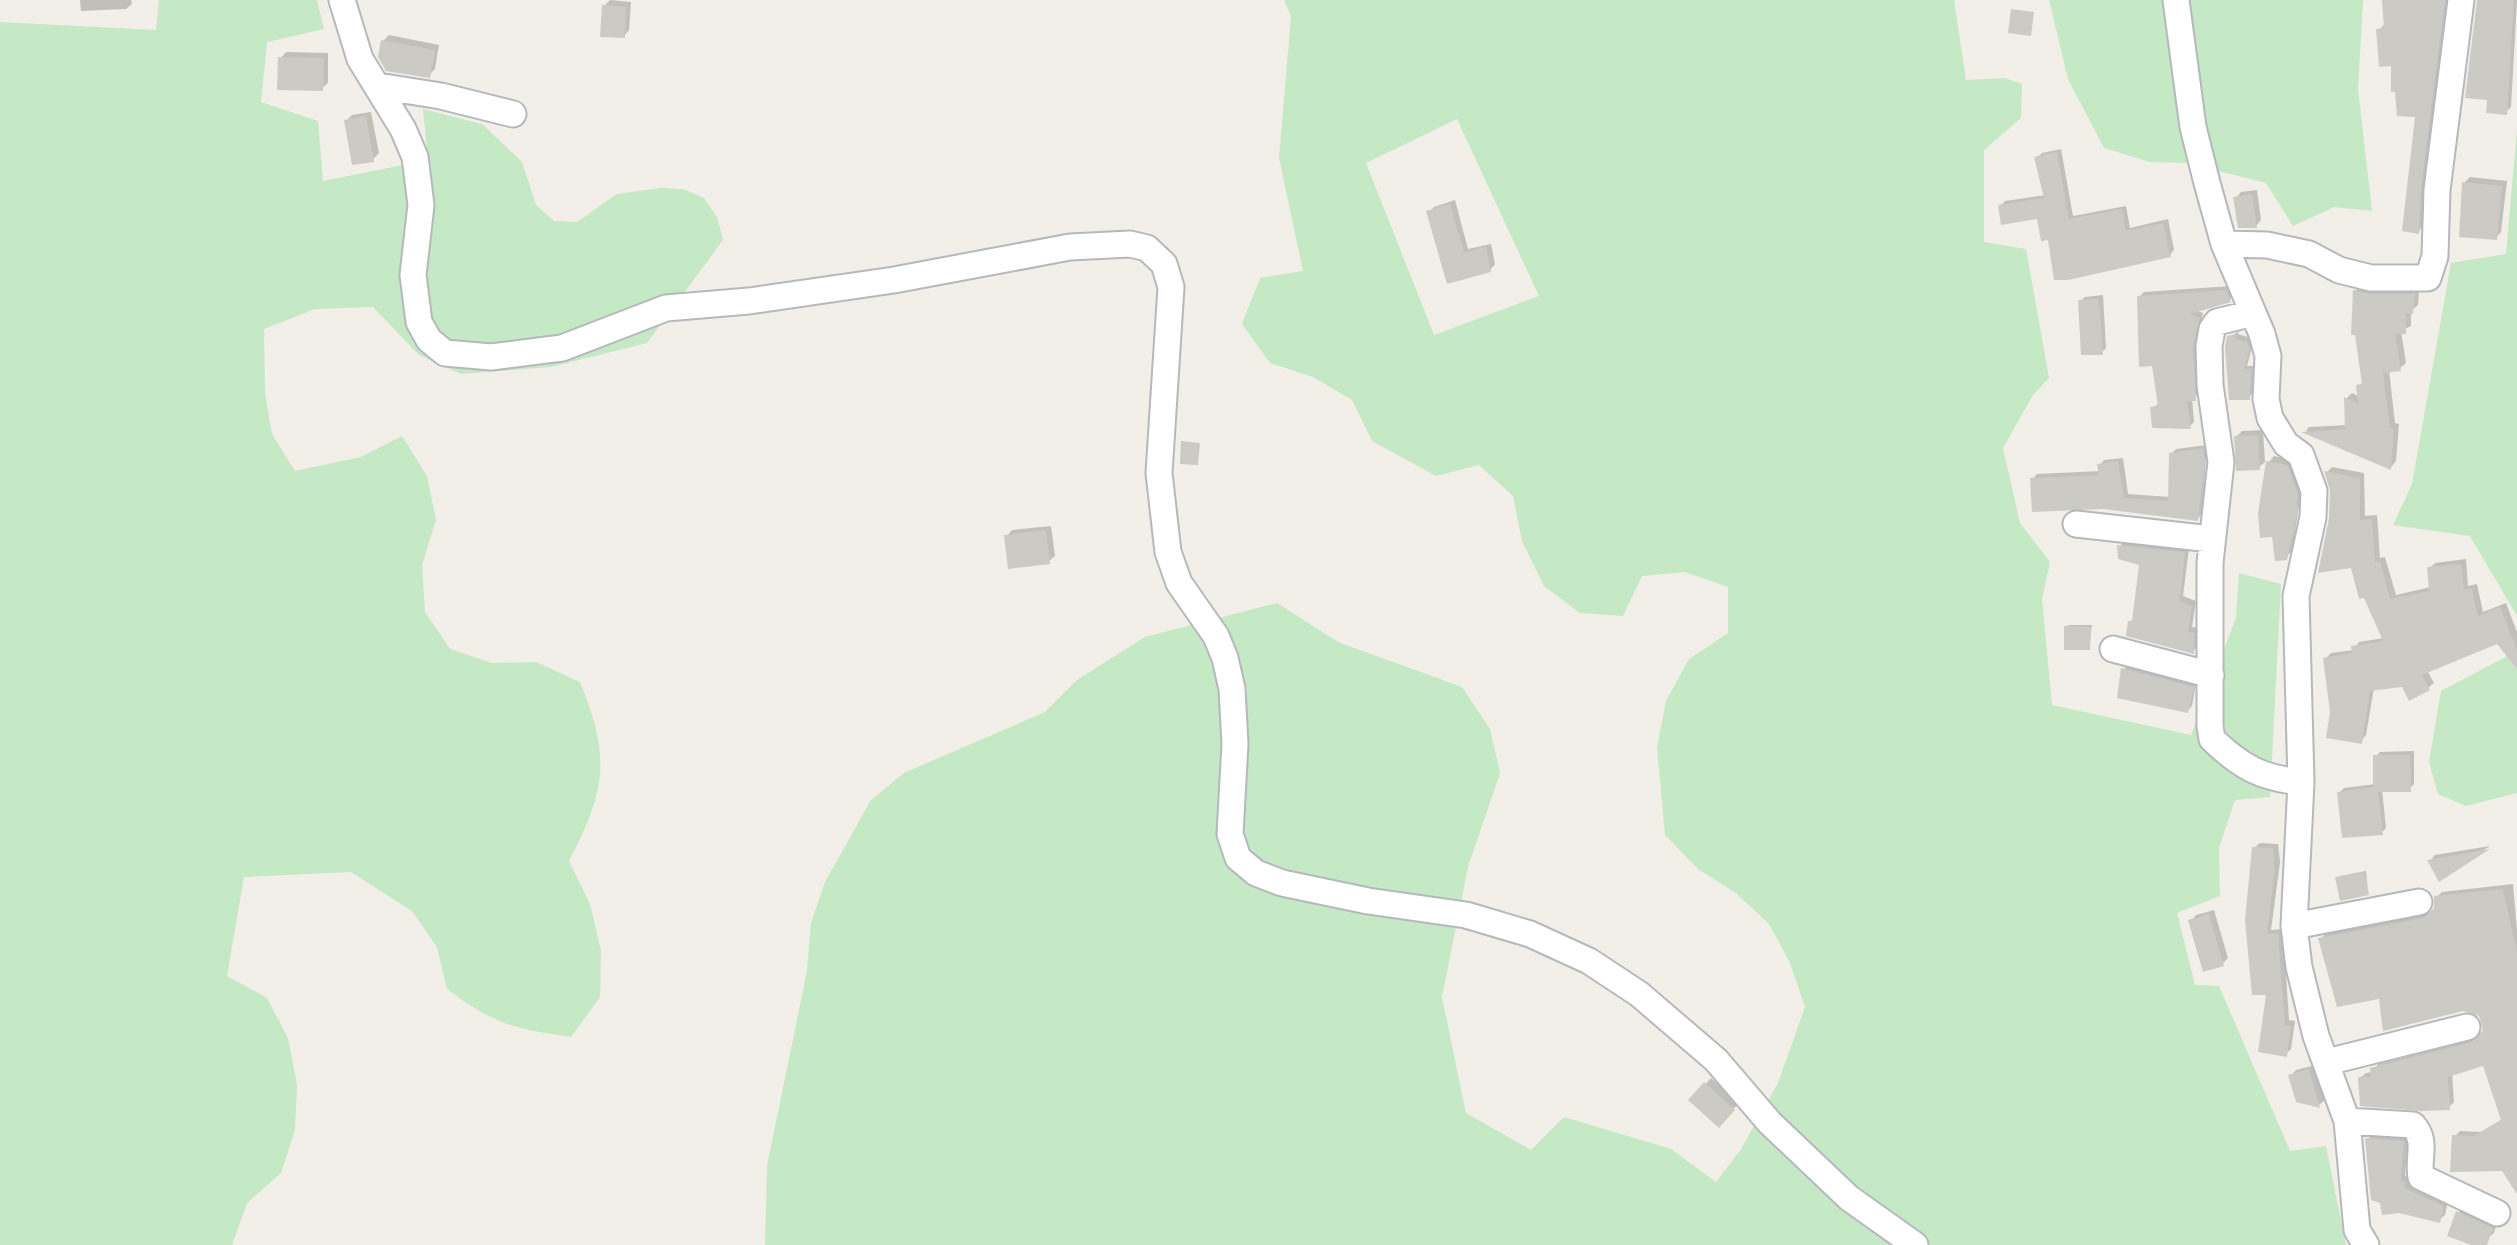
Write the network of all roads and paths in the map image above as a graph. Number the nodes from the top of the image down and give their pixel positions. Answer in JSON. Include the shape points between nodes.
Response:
{"nodes":[{"id":1,"x":342,"y":0,"type":"edge"},
{"id":2,"x":2176,"y":0,"type":"edge"},
{"id":3,"x":2461,"y":0,"type":"edge"},
{"id":4,"x":378,"y":86,"type":"junction"},
{"id":5,"x":513,"y":114,"type":"dead end"},
{"id":6,"x":2224,"y":244,"type":"junction"},
{"id":7,"x":2252,"y":313,"type":"junction"},
{"id":8,"x":2076,"y":524,"type":"dead end"},
{"id":9,"x":2212,"y":538,"type":"junction"},
{"id":10,"x":2114,"y":649,"type":"dead end"},
{"id":11,"x":2212,"y":676,"type":"junction"},
{"id":12,"x":2301,"y":782,"type":"junction"},
{"id":13,"x":2419,"y":902,"type":"dead end"},
{"id":14,"x":2294,"y":926,"type":"junction"},
{"id":15,"x":2467,"y":1027,"type":"dead end"},
{"id":16,"x":2326,"y":1062,"type":"junction"},
{"id":17,"x":2347,"y":1121,"type":"junction"},
{"id":18,"x":2496,"y":1212,"type":"dead end"},
{"id":19,"x":1915,"y":1245,"type":"edge"},
{"id":20,"x":2366,"y":1245,"type":"edge"}],
"edges":[{"from":1,"to":4,"type":"street","via":[[360,59]]},
{"from":2,"to":6,"type":"street","via":[[2194,127]]},
{"from":3,"to":6,"type":"street","via":[[2428,278],[2371,278],[2310,254]]},
{"from":4,"to":5,"type":"street"},
{"from":4,"to":19,"type":"street","via":[[414,157],[421,206],[412,275],[419,322],[445,353],[491,357],[562,348],[666,308],[894,280],[1070,246],[1147,248],[1164,264],[1171,287],[1159,473],[1168,552],[1178,583],[1225,658],[1235,744],[1230,834],[1238,858],[1282,883],[1466,915],[1589,961],[1716,1060],[1849,1198]]},
{"from":6,"to":7,"type":"street"},
{"from":7,"to":9,"type":"street","via":[[2225,318],[2212,329],[2210,386],[2221,462]]},
{"from":7,"to":12,"type":"street","via":[[2268,356],[2270,418],[2301,454],[2314,491],[2296,596]]},
{"from":8,"to":9,"type":"street"},
{"from":9,"to":11,"type":"street"},
{"from":10,"to":11,"type":"street"},
{"from":11,"to":12,"type":"street","via":[[2212,739],[2268,778]]},
{"from":12,"to":14,"type":"street"},
{"from":13,"to":14,"type":"street"},
{"from":14,"to":16,"type":"street"},
{"from":15,"to":16,"type":"street"},
{"from":16,"to":17,"type":"street"},
{"from":17,"to":18,"type":"street","via":[[2413,1125],[2423,1145],[2420,1178]]},
{"from":17,"to":20,"type":"street","via":[[2357,1230]]}]}
